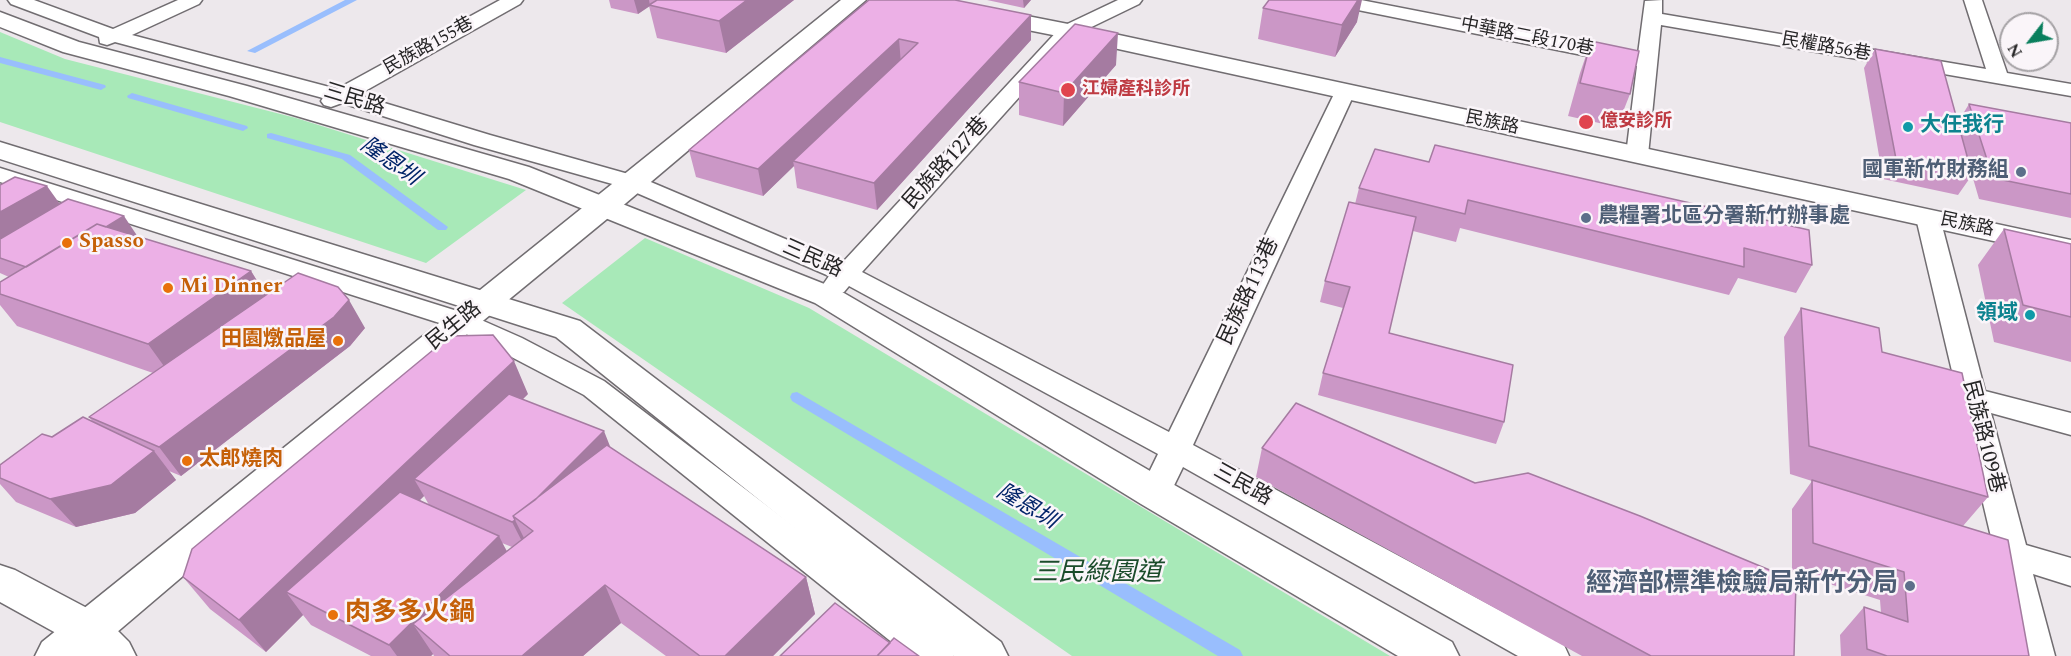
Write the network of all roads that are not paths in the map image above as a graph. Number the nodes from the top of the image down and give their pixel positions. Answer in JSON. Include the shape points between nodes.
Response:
{"nodes":[{"id":1,"x":16,"y":0,"type":"edge"},
{"id":2,"x":193,"y":0,"type":"edge"},
{"id":3,"x":514,"y":0,"type":"edge"},
{"id":4,"x":855,"y":0,"type":"edge"},
{"id":5,"x":912,"y":0,"type":"edge"},
{"id":6,"x":1132,"y":0,"type":"edge"},
{"id":7,"x":1973,"y":0,"type":"edge"},
{"id":8,"x":1341,"y":1,"type":"edge"},
{"id":9,"x":1653,"y":9,"type":"edge"},
{"id":10,"x":0,"y":18,"type":"edge"},
{"id":11,"x":1068,"y":31,"type":"junction"},
{"id":12,"x":113,"y":36,"type":"junction"},
{"id":13,"x":83,"y":50,"type":"junction"},
{"id":14,"x":1647,"y":62,"type":"junction"},
{"id":15,"x":1999,"y":78,"type":"junction"},
{"id":16,"x":2071,"y":90,"type":"edge"},
{"id":17,"x":1345,"y":92,"type":"junction"},
{"id":18,"x":340,"y":96,"type":"junction"},
{"id":19,"x":312,"y":112,"type":"junction"},
{"id":20,"x":0,"y":150,"type":"edge"},
{"id":21,"x":1637,"y":155,"type":"junction"},
{"id":22,"x":69,"y":172,"type":"junction"},
{"id":23,"x":0,"y":175,"type":"edge"},
{"id":24,"x":631,"y":182,"type":"junction"},
{"id":25,"x":39,"y":188,"type":"junction"},
{"id":26,"x":10,"y":204,"type":"edge"},
{"id":27,"x":603,"y":208,"type":"junction"},
{"id":28,"x":1928,"y":218,"type":"junction"},
{"id":29,"x":2071,"y":249,"type":"edge"},
{"id":30,"x":836,"y":285,"type":"junction"},
{"id":31,"x":473,"y":311,"type":"junction"},
{"id":32,"x":1973,"y":398,"type":"junction"},
{"id":33,"x":2071,"y":424,"type":"edge"},
{"id":34,"x":1175,"y":449,"type":"junction"},
{"id":35,"x":1155,"y":493,"type":"junction"},
{"id":36,"x":2011,"y":554,"type":"junction"},
{"id":37,"x":2071,"y":572,"type":"edge"},
{"id":38,"x":0,"y":582,"type":"edge"},
{"id":39,"x":87,"y":647,"type":"edge"},
{"id":40,"x":936,"y":656,"type":"edge"},
{"id":41,"x":986,"y":656,"type":"edge"},
{"id":42,"x":1437,"y":656,"type":"edge"},
{"id":43,"x":1551,"y":656,"type":"edge"},
{"id":44,"x":2037,"y":656,"type":"edge"}],
"edges":[{"from":1,"to":12,"type":"lane","name":"三民路"},
{"from":2,"to":12,"type":"lane"},
{"from":3,"to":18,"type":"lane","name":"民族路155巷"},
{"from":4,"to":24,"type":"street","name":"民生路"},
{"from":5,"to":11,"type":"street","name":"民族路"},
{"from":6,"to":11,"type":"lane"},
{"from":7,"to":15,"type":"lane"},
{"from":8,"to":14,"type":"lane","name":"中華路二段170巷"},
{"from":9,"to":14,"type":"lane"},
{"from":9,"to":15,"type":"lane","name":"民權路56巷"},
{"from":10,"to":13,"type":"street","name":"三民路"},
{"from":11,"to":17,"type":"street","name":"民族路"},
{"from":11,"to":30,"type":"lane","name":"民族路127巷"},
{"from":12,"to":13,"type":"lane"},
{"from":12,"to":18,"type":"lane","name":"三民路"},
{"from":13,"to":19,"type":"street","name":"三民路"},
{"from":14,"to":21,"type":"lane"},
{"from":15,"to":16,"type":"lane","name":"民權路56巷"},
{"from":17,"to":21,"type":"street","name":"民族路"},
{"from":17,"to":34,"type":"lane","name":"民族路113巷"},
{"from":18,"to":19,"type":"lane","name":"民族路155巷"},
{"from":18,"to":24,"type":"lane","name":"三民路"},
{"from":19,"to":27,"type":"street","name":"三民路","via":[[519,173]]},
{"from":20,"to":22,"type":"street"},
{"from":21,"to":28,"type":"street","name":"民族路"},
{"from":22,"to":25,"type":"lane"},
{"from":22,"to":31,"type":"street"},
{"from":23,"to":25,"type":"lane"},
{"from":24,"to":27,"type":"street","name":"民生路"},
{"from":24,"to":30,"type":"lane","name":"三民路"},
{"from":25,"to":26,"type":"lane"},
{"from":25,"to":31,"type":"lane"},
{"from":27,"to":30,"type":"street","name":"三民路"},
{"from":27,"to":31,"type":"street","name":"民生路"},
{"from":28,"to":29,"type":"street","name":"民族路"},
{"from":28,"to":32,"type":"lane","name":"民族路109巷"},
{"from":30,"to":34,"type":"lane","name":"三民路"},
{"from":30,"to":35,"type":"street","name":"三民路"},
{"from":31,"to":39,"type":"street","name":"民生路"},
{"from":31,"to":40,"type":"lane","via":[[594,388]]},
{"from":31,"to":41,"type":"street","via":[[568,328]]},
{"from":32,"to":33,"type":"lane"},
{"from":32,"to":36,"type":"lane","name":"民族路109巷"},
{"from":34,"to":35,"type":"lane","name":"民族路113巷"},
{"from":34,"to":43,"type":"lane","name":"三民路"},
{"from":35,"to":42,"type":"street","name":"三民路"},
{"from":36,"to":37,"type":"lane"},
{"from":36,"to":44,"type":"lane","name":"民族路109巷"},
{"from":38,"to":39,"type":"street"}]}
